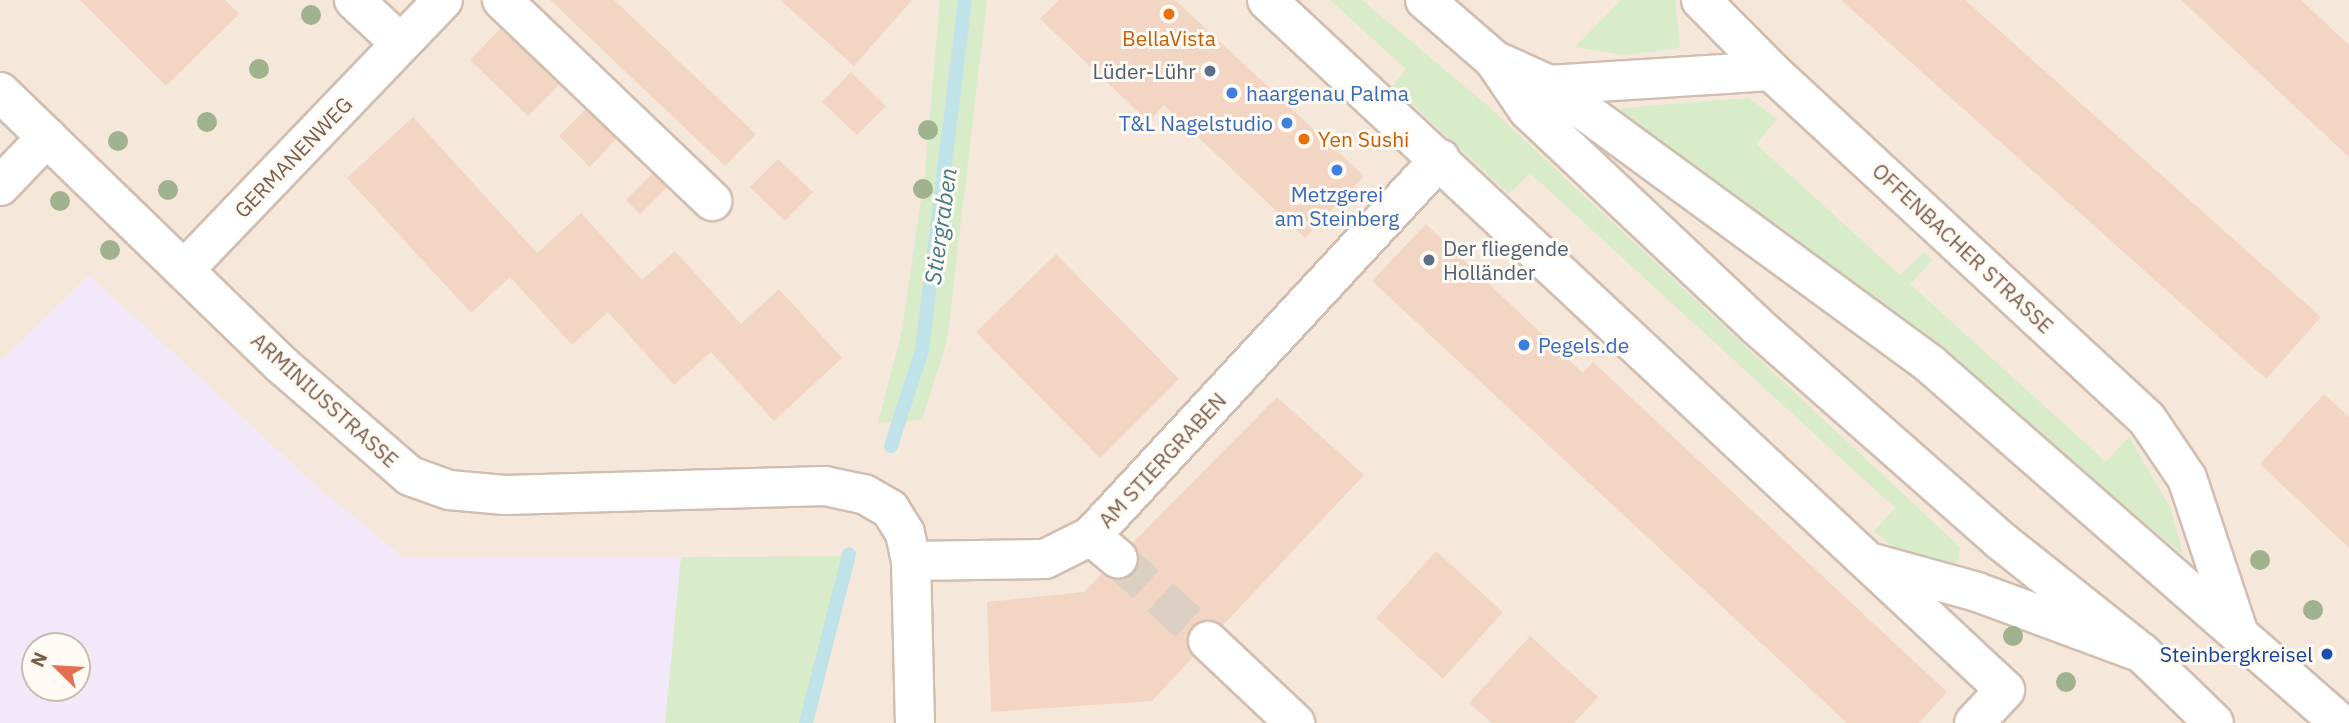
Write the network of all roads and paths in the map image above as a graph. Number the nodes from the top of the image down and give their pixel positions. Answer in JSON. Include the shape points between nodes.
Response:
{"nodes":[{"id":1,"x":354,"y":0,"type":"edge"},
{"id":2,"x":443,"y":0,"type":"edge"},
{"id":3,"x":502,"y":0,"type":"edge"},
{"id":4,"x":1268,"y":0,"type":"edge"},
{"id":5,"x":1425,"y":0,"type":"edge"},
{"id":6,"x":1701,"y":0,"type":"edge"},
{"id":7,"x":401,"y":44,"type":"junction"},
{"id":8,"x":1494,"y":60,"type":"junction"},
{"id":9,"x":1771,"y":71,"type":"junction"},
{"id":10,"x":1549,"y":85,"type":"junction"},
{"id":11,"x":0,"y":92,"type":"edge"},
{"id":12,"x":47,"y":137,"type":"junction"},
{"id":13,"x":1440,"y":159,"type":"junction"},
{"id":14,"x":0,"y":186,"type":"edge"},
{"id":15,"x":712,"y":201,"type":"dead end"},
{"id":16,"x":184,"y":270,"type":"junction"},
{"id":17,"x":911,"y":561,"type":"junction"},
{"id":18,"x":1867,"y":561,"type":"junction"},
{"id":19,"x":2238,"y":631,"type":"junction"},
{"id":20,"x":1208,"y":641,"type":"tunnel mouth"},
{"id":21,"x":2142,"y":653,"type":"junction"},
{"id":22,"x":915,"y":723,"type":"edge"},
{"id":23,"x":1295,"y":723,"type":"edge"},
{"id":24,"x":1974,"y":723,"type":"edge"},
{"id":25,"x":2214,"y":723,"type":"edge"},
{"id":26,"x":2340,"y":723,"type":"edge"}],
"edges":[{"from":1,"to":7,"type":"street"},
{"from":2,"to":7,"type":"street","name":"GERMANENWEG"},
{"from":3,"to":15,"type":"street"},
{"from":4,"to":13,"type":"street","name":"OFFENBACHER STRASSE"},
{"from":5,"to":8,"type":"street","name":"OFFENBACHER STRASSE"},
{"from":6,"to":9,"type":"street"},
{"from":7,"to":16,"type":"street","name":"GERMANENWEG"},
{"from":8,"to":10,"type":"street","name":"OFFENBACHER STRASSE"},
{"from":8,"to":21,"type":"street","name":"OFFENBACHER STRASSE","via":[[1528,110],[1747,316],[2001,541]]},
{"from":9,"to":10,"type":"street","name":"OFFENBACHER STRASSE"},
{"from":9,"to":19,"type":"street","name":"OFFENBACHER STRASSE","via":[[2147,419],[2187,478]]},
{"from":10,"to":19,"type":"street","name":"OFFENBACHER STRASSE","via":[[1930,364]]},
{"from":11,"to":12,"type":"street","name":"ARMINIUSSTRASSE"},
{"from":12,"to":14,"type":"street"},
{"from":12,"to":16,"type":"street","name":"ARMINIUSSTRASSE"},
{"from":13,"to":17,"type":"street","name":"AM STIERGRABEN","via":[[1104,548],[1045,559]]},
{"from":13,"to":18,"type":"street","name":"OFFENBACHER STRASSE"},
{"from":16,"to":17,"type":"street","name":"ARMINIUSSTRASSE","via":[[410,476],[449,489],[505,495],[825,486],[864,494],[890,509],[905,533]]},
{"from":17,"to":22,"type":"street"},
{"from":18,"to":21,"type":"street","name":"OFFENBACHER STRASSE","via":[[1977,592]]},
{"from":18,"to":24,"type":"street","name":"OFFENBACHER STRASSE","via":[[2005,690]]},
{"from":19,"to":26,"type":"street","name":"OFFENBACHER STRASSE"},
{"from":20,"to":23,"type":"street"},
{"from":21,"to":25,"type":"street","name":"OFFENBACHER STRASSE"}]}
